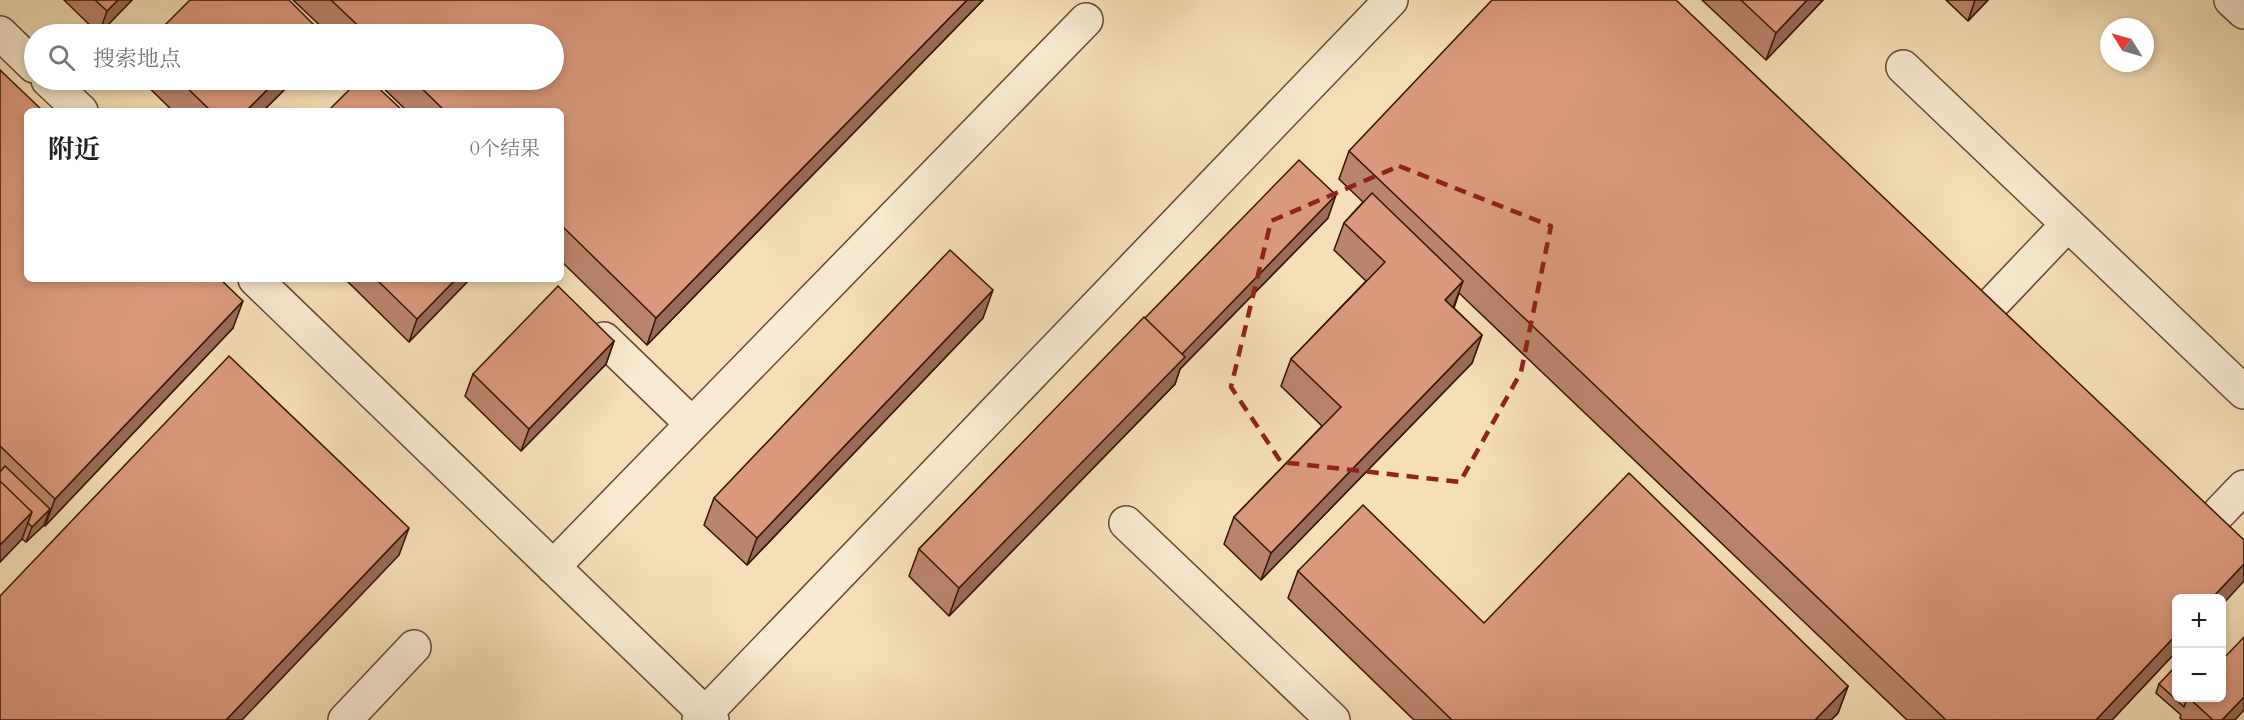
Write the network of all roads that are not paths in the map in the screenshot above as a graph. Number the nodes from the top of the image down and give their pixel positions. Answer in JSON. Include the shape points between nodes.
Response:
{"nodes":[{"id":1,"x":1391,"y":0,"type":"edge"},
{"id":2,"x":2231,"y":0,"type":"edge"},
{"id":3,"x":2244,"y":12,"type":"edge"},
{"id":4,"x":1086,"y":20,"type":"dead end"},
{"id":5,"x":0,"y":33,"type":"edge"},
{"id":6,"x":24,"y":56,"type":"edge"},
{"id":7,"x":1903,"y":67,"type":"dead end"},
{"id":8,"x":59,"y":90,"type":"edge"},
{"id":9,"x":78,"y":108,"type":"edge"},
{"id":10,"x":2068,"y":224,"type":"junction"},
{"id":11,"x":258,"y":282,"type":"edge"},
{"id":12,"x":1992,"y":304,"type":"edge"},
{"id":13,"x":604,"y":339,"type":"edge"},
{"id":14,"x":2244,"y":392,"type":"edge"},
{"id":15,"x":692,"y":424,"type":"junction"},
{"id":16,"x":2244,"y":487,"type":"edge"},
{"id":17,"x":2220,"y":512,"type":"dead end"},
{"id":18,"x":1126,"y":523,"type":"dead end"},
{"id":19,"x":553,"y":567,"type":"junction"},
{"id":20,"x":414,"y":647,"type":"dead end"},
{"id":21,"x":705,"y":718,"type":"edge"},
{"id":22,"x":345,"y":720,"type":"edge"},
{"id":23,"x":1333,"y":720,"type":"edge"}],
"edges":[{"from":1,"to":21,"type":"street"},
{"from":2,"to":3,"type":"street"},
{"from":4,"to":15,"type":"street"},
{"from":5,"to":6,"type":"street"},
{"from":7,"to":10,"type":"street"},
{"from":8,"to":9,"type":"street"},
{"from":10,"to":12,"type":"street"},
{"from":10,"to":14,"type":"street"},
{"from":11,"to":19,"type":"street"},
{"from":13,"to":15,"type":"street"},
{"from":15,"to":19,"type":"street"},
{"from":16,"to":17,"type":"street"},
{"from":18,"to":23,"type":"street"},
{"from":19,"to":21,"type":"street"},
{"from":20,"to":22,"type":"street"}]}
